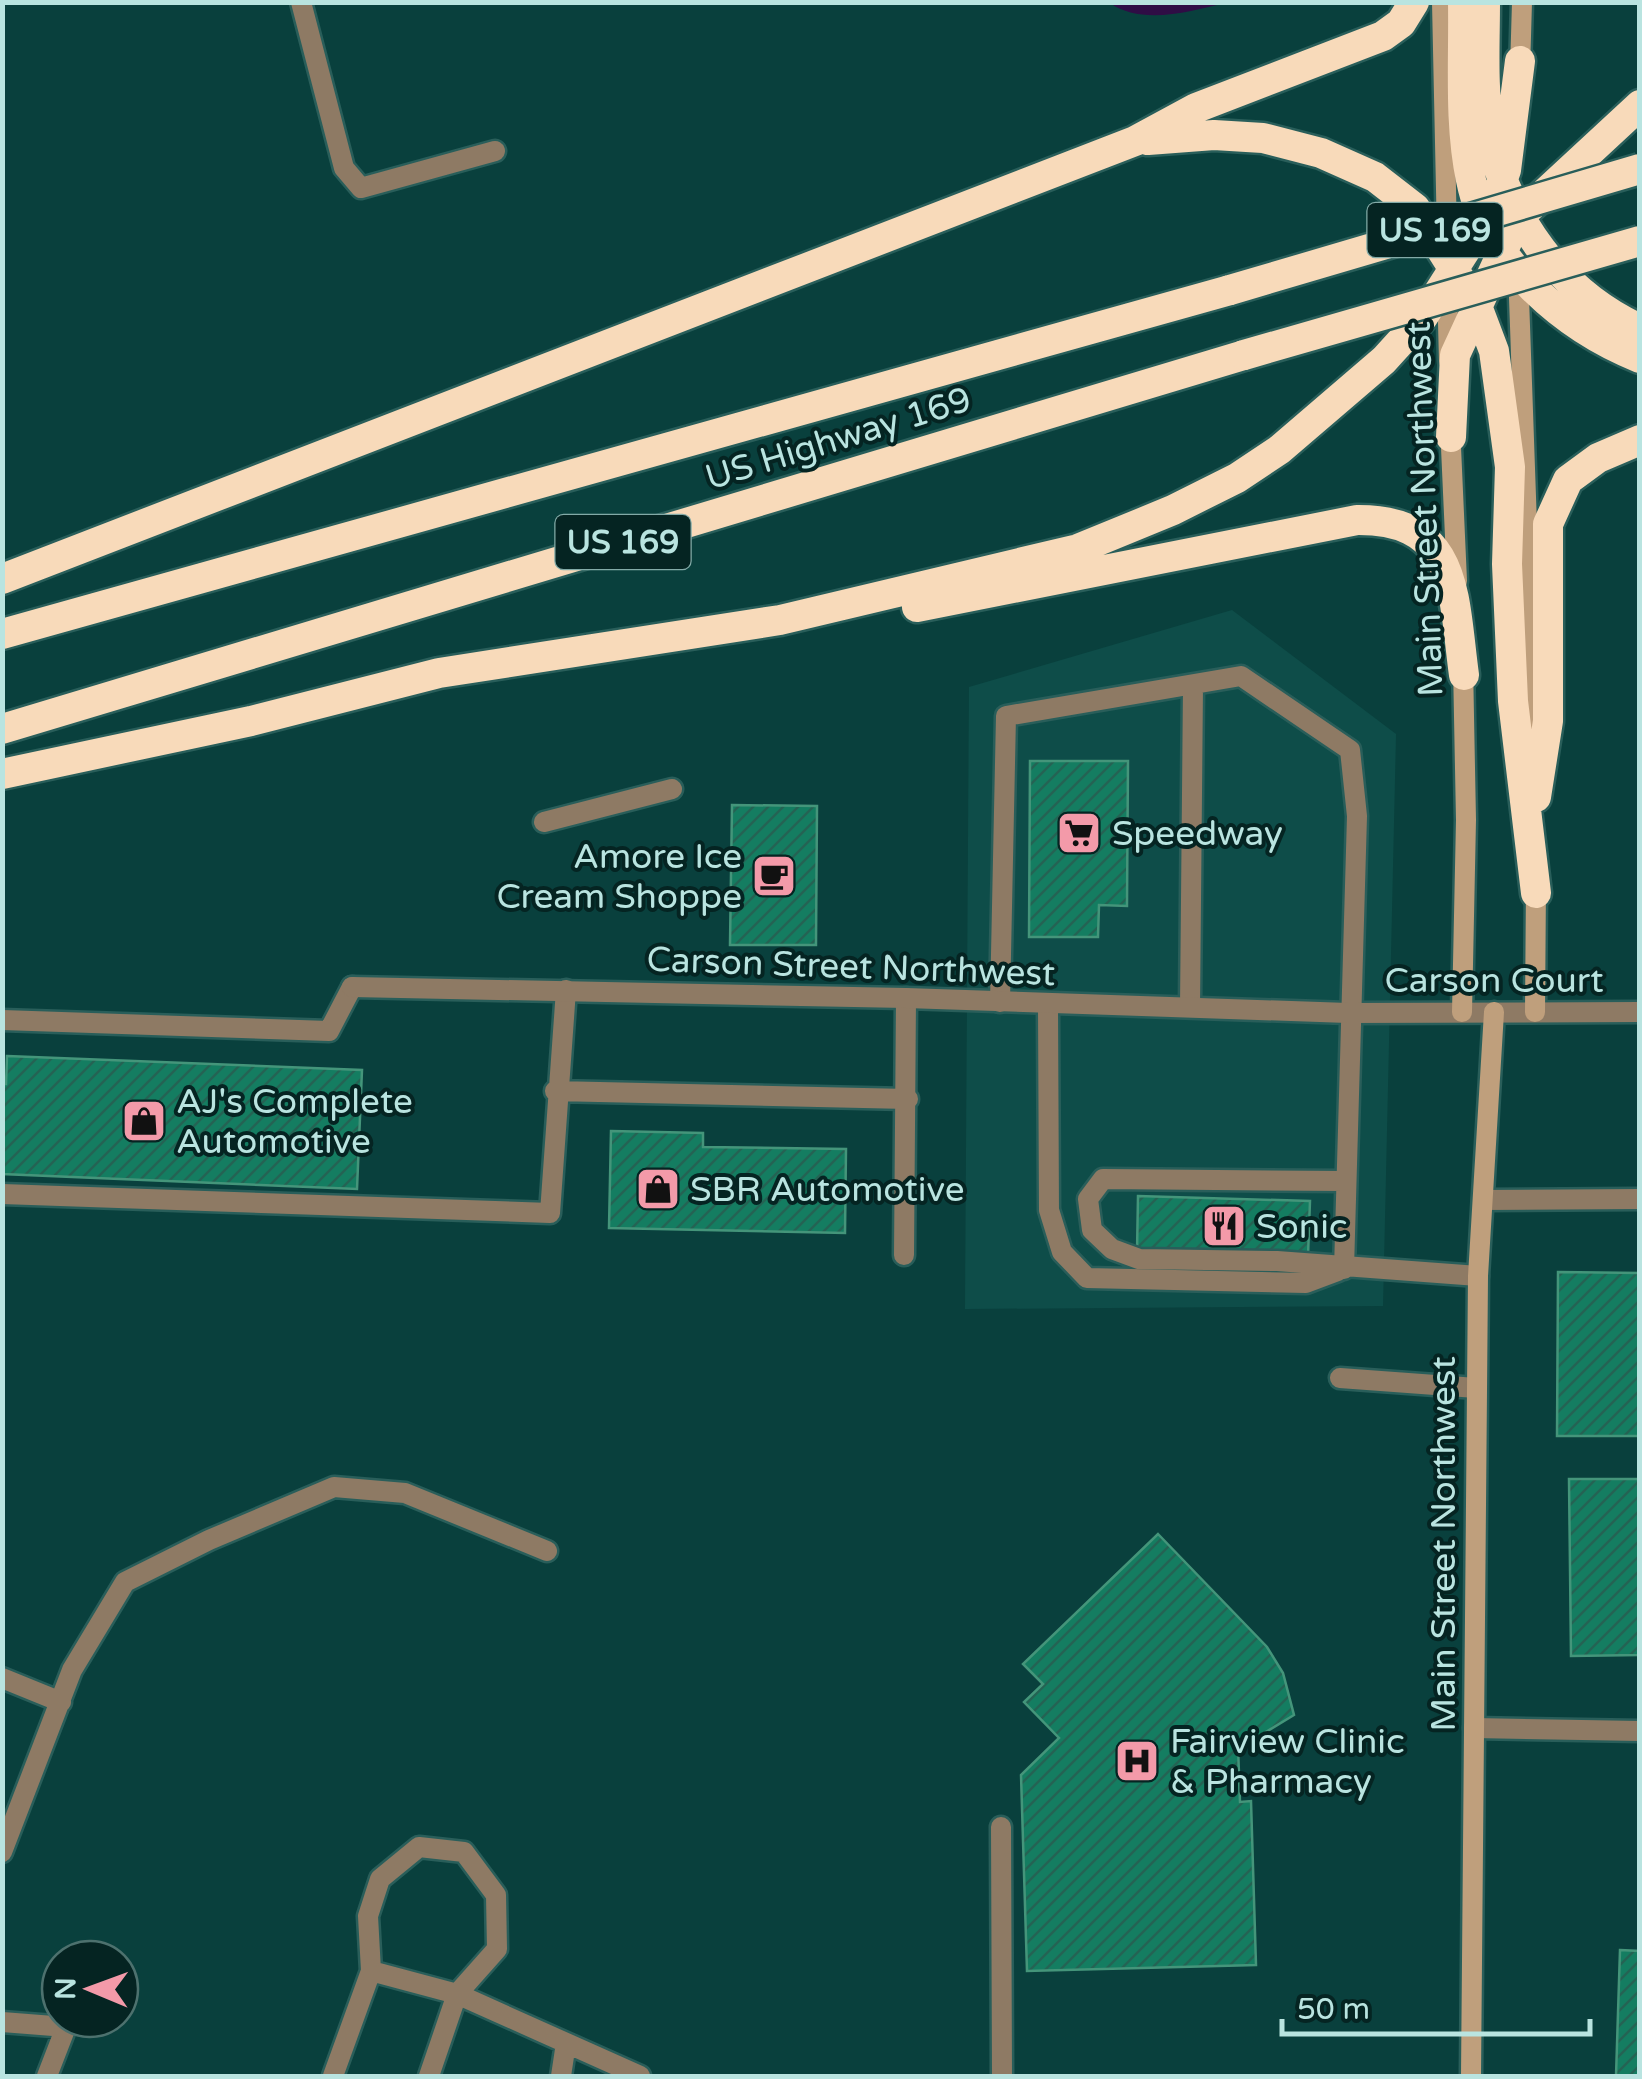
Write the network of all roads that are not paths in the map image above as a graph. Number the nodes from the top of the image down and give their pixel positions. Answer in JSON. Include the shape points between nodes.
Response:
{"nodes":[{"id":1,"x":301,"y":2,"type":"edge"},
{"id":2,"x":1414,"y":2,"type":"edge"},
{"id":3,"x":1442,"y":2,"type":"edge"},
{"id":4,"x":1463,"y":2,"type":"edge"},
{"id":5,"x":1485,"y":2,"type":"edge"},
{"id":6,"x":1522,"y":2,"type":"edge"},
{"id":7,"x":1520,"y":61,"type":"junction"},
{"id":8,"x":1640,"y":105,"type":"edge"},
{"id":9,"x":1135,"y":141,"type":"junction"},
{"id":10,"x":495,"y":151,"type":"dead end"},
{"id":11,"x":1640,"y":169,"type":"edge"},
{"id":12,"x":1503,"y":181,"type":"junction"},
{"id":13,"x":1487,"y":218,"type":"junction"},
{"id":14,"x":1518,"y":218,"type":"junction"},
{"id":15,"x":1640,"y":241,"type":"edge"},
{"id":16,"x":1510,"y":261,"type":"junction"},
{"id":17,"x":1450,"y":270,"type":"junction"},
{"id":18,"x":1478,"y":306,"type":"junction"},
{"id":19,"x":1640,"y":329,"type":"edge"},
{"id":20,"x":1640,"y":358,"type":"edge"},
{"id":21,"x":1450,"y":438,"type":"junction"},
{"id":22,"x":1640,"y":440,"type":"edge"},
{"id":23,"x":2,"y":578,"type":"edge"},
{"id":24,"x":780,"y":620,"type":"junction"},
{"id":25,"x":2,"y":634,"type":"edge"},
{"id":26,"x":1464,"y":675,"type":"junction"},
{"id":27,"x":1193,"y":686,"type":"junction"},
{"id":28,"x":2,"y":729,"type":"edge"},
{"id":29,"x":2,"y":774,"type":"edge"},
{"id":30,"x":672,"y":790,"type":"dead end"},
{"id":31,"x":1536,"y":797,"type":"junction"},
{"id":32,"x":544,"y":822,"type":"dead end"},
{"id":33,"x":1536,"y":894,"type":"junction"},
{"id":34,"x":566,"y":990,"type":"junction"},
{"id":35,"x":906,"y":998,"type":"junction"},
{"id":36,"x":1000,"y":1002,"type":"junction"},
{"id":37,"x":1048,"y":1006,"type":"junction"},
{"id":38,"x":1190,"y":1007,"type":"junction"},
{"id":39,"x":1462,"y":1012,"type":"junction"},
{"id":40,"x":1494,"y":1012,"type":"junction"},
{"id":41,"x":1534,"y":1012,"type":"junction"},
{"id":42,"x":1640,"y":1012,"type":"edge"},
{"id":43,"x":1348,"y":1013,"type":"junction"},
{"id":44,"x":2,"y":1020,"type":"edge"},
{"id":45,"x":556,"y":1090,"type":"junction"},
{"id":46,"x":908,"y":1099,"type":"junction"},
{"id":47,"x":1345,"y":1181,"type":"junction"},
{"id":48,"x":2,"y":1194,"type":"edge"},
{"id":49,"x":1640,"y":1199,"type":"edge"},
{"id":50,"x":1483,"y":1200,"type":"junction"},
{"id":51,"x":904,"y":1255,"type":"dead end"},
{"id":52,"x":1344,"y":1269,"type":"junction"},
{"id":53,"x":1478,"y":1276,"type":"junction"},
{"id":54,"x":1340,"y":1378,"type":"dead end"},
{"id":55,"x":1476,"y":1388,"type":"junction"},
{"id":56,"x":547,"y":1551,"type":"dead end"},
{"id":57,"x":2,"y":1678,"type":"edge"},
{"id":58,"x":60,"y":1702,"type":"junction"},
{"id":59,"x":1474,"y":1728,"type":"junction"},
{"id":60,"x":1640,"y":1731,"type":"edge"},
{"id":61,"x":1002,"y":1827,"type":"dead end"},
{"id":62,"x":2,"y":1852,"type":"edge"},
{"id":63,"x":371,"y":1970,"type":"junction"},
{"id":64,"x":456,"y":1994,"type":"junction"},
{"id":65,"x":2,"y":2022,"type":"edge"},
{"id":66,"x":566,"y":2043,"type":"junction"},
{"id":67,"x":47,"y":2076,"type":"edge"},
{"id":68,"x":332,"y":2076,"type":"edge"},
{"id":69,"x":429,"y":2076,"type":"edge"},
{"id":70,"x":561,"y":2076,"type":"edge"},
{"id":71,"x":640,"y":2076,"type":"edge"},
{"id":72,"x":1002,"y":2076,"type":"edge"},
{"id":73,"x":1471,"y":2076,"type":"edge"}],
"edges":[{"from":1,"to":10,"type":"street","via":[[344,168],[362,188]]},
{"from":2,"to":9,"type":"highway","via":[[1383,36],[1196,108]]},
{"from":3,"to":17,"type":"main road","name":"Main Street Northwest"},
{"from":4,"to":13,"type":"highway","via":[[1466,144],[1471,183]]},
{"from":5,"to":12,"type":"highway","via":[[1489,130]]},
{"from":6,"to":7,"type":"main road"},
{"from":7,"to":12,"type":"highway"},
{"from":7,"to":14,"type":"main road"},
{"from":8,"to":14,"type":"highway"},
{"from":9,"to":17,"type":"highway","via":[[1236,136],[1322,152],[1402,194]]},
{"from":9,"to":23,"type":"highway"},
{"from":11,"to":25,"type":"highway","name":"US Highway 169","number":"US 169","bridge":true},
{"from":12,"to":13,"type":"highway"},
{"from":12,"to":14,"type":"highway"},
{"from":13,"to":16,"type":"highway"},
{"from":13,"to":17,"type":"highway"},
{"from":14,"to":16,"type":"highway"},
{"from":14,"to":19,"type":"highway","via":[[1582,294]]},
{"from":15,"to":28,"type":"highway","name":"US Highway 169","number":"US 169","bridge":true},
{"from":16,"to":18,"type":"highway"},
{"from":16,"to":20,"type":"highway","via":[[1590,334]]},
{"from":16,"to":31,"type":"main road"},
{"from":17,"to":18,"type":"highway"},
{"from":17,"to":21,"type":"main road","name":"Main Street Northwest"},
{"from":17,"to":24,"type":"highway","via":[[1423,317],[1371,372],[1279,450],[1221,486],[1078,548]]},
{"from":18,"to":21,"type":"highway","via":[[1456,355]]},
{"from":18,"to":33,"type":"highway","via":[[1494,351],[1510,467],[1513,701]]},
{"from":21,"to":26,"type":"main road","name":"Main Street Northwest"},
{"from":22,"to":31,"type":"highway","via":[[1568,480],[1548,524],[1548,721]]},
{"from":24,"to":26,"type":"highway","via":[[848,618],[983,596],[1356,520],[1388,520],[1419,531],[1438,555],[1451,587]]},
{"from":24,"to":29,"type":"highway","via":[[439,674]]},
{"from":26,"to":39,"type":"main road","name":"Main Street Northwest"},
{"from":27,"to":36,"type":"street","via":[[1006,716]]},
{"from":27,"to":38,"type":"street"},
{"from":27,"to":43,"type":"street","via":[[1241,676],[1350,750],[1357,816]]},
{"from":30,"to":32,"type":"street"},
{"from":31,"to":33,"type":"main road"},
{"from":33,"to":41,"type":"main road"},
{"from":34,"to":35,"type":"street","name":"Carson Street Northwest"},
{"from":34,"to":44,"type":"street","name":"Carson Street Northwest","via":[[352,987],[329,1031]]},
{"from":34,"to":45,"type":"street"},
{"from":35,"to":36,"type":"street","name":"Carson Street Northwest"},
{"from":35,"to":46,"type":"street"},
{"from":36,"to":37,"type":"street","name":"Carson Street Northwest"},
{"from":37,"to":38,"type":"street","name":"Carson Street Northwest"},
{"from":37,"to":52,"type":"street","via":[[1049,1210],[1062,1252],[1087,1278],[1306,1284]]},
{"from":38,"to":43,"type":"street","name":"Carson Street Northwest"},
{"from":39,"to":40,"type":"street","name":"Carson Court"},
{"from":39,"to":43,"type":"street","name":"Carson Court"},
{"from":40,"to":41,"type":"street","name":"Carson Court"},
{"from":40,"to":50,"type":"main road","name":"Main Street Northwest"},
{"from":41,"to":42,"type":"street","name":"Carson Court"},
{"from":43,"to":47,"type":"street"},
{"from":45,"to":46,"type":"street"},
{"from":45,"to":48,"type":"street","via":[[550,1212]]},
{"from":46,"to":51,"type":"street"},
{"from":47,"to":52,"type":"street"},
{"from":47,"to":52,"type":"street","via":[[1128,1176],[1103,1179],[1088,1199],[1092,1230],[1112,1249],[1139,1259]]},
{"from":49,"to":50,"type":"street"},
{"from":50,"to":53,"type":"main road","name":"Main Street Northwest"},
{"from":52,"to":53,"type":"street"},
{"from":53,"to":55,"type":"main road","name":"Main Street Northwest"},
{"from":54,"to":55,"type":"street"},
{"from":55,"to":59,"type":"main road","name":"Main Street Northwest"},
{"from":56,"to":58,"type":"street","via":[[405,1493],[334,1486],[125,1582]]},
{"from":57,"to":58,"type":"street"},
{"from":58,"to":62,"type":"street"},
{"from":59,"to":60,"type":"street"},
{"from":59,"to":73,"type":"main road","name":"Main Street Northwest"},
{"from":61,"to":72,"type":"street"},
{"from":63,"to":64,"type":"street"},
{"from":63,"to":64,"type":"street","via":[[368,1916],[380,1879],[419,1847],[464,1852],[496,1895],[497,1949]]},
{"from":63,"to":68,"type":"street"},
{"from":64,"to":66,"type":"street"},
{"from":64,"to":69,"type":"street"},
{"from":65,"to":67,"type":"street","via":[[66,2027]]},
{"from":66,"to":70,"type":"street"},
{"from":66,"to":71,"type":"street"}]}
